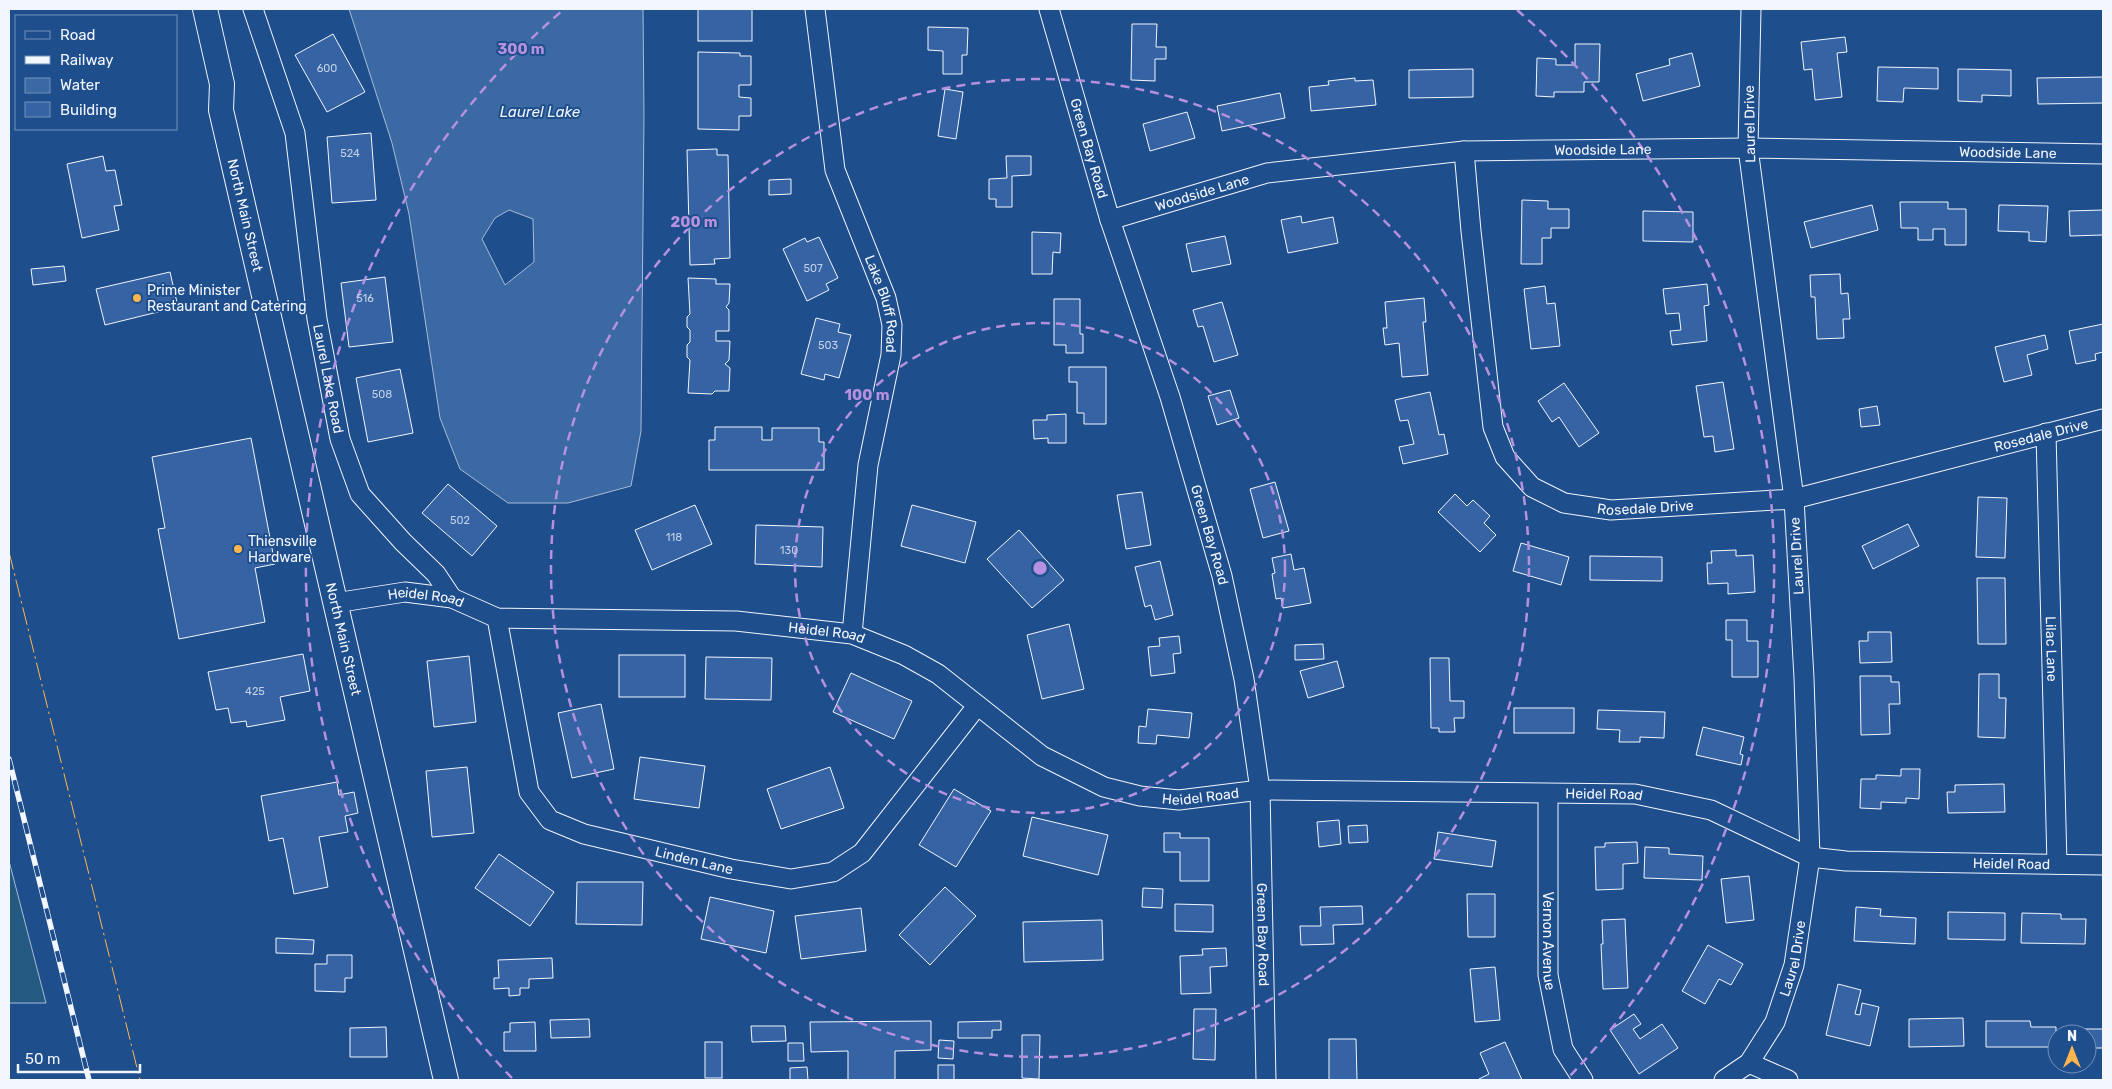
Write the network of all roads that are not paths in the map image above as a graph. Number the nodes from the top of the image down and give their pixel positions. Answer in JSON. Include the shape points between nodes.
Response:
{"nodes":[{"id":1,"x":188,"y":9,"type":"edge"},
{"id":2,"x":204,"y":9,"type":"edge"},
{"id":3,"x":252,"y":9,"type":"edge"},
{"id":4,"x":815,"y":9,"type":"edge"},
{"id":5,"x":1048,"y":9,"type":"edge"},
{"id":6,"x":1751,"y":9,"type":"edge"},
{"id":7,"x":221,"y":110,"type":"junction"},
{"id":8,"x":1748,"y":148,"type":"junction"},
{"id":9,"x":1464,"y":151,"type":"junction"},
{"id":10,"x":2103,"y":154,"type":"edge"},
{"id":11,"x":1110,"y":220,"type":"junction"},
{"id":12,"x":2103,"y":419,"type":"edge"},
{"id":13,"x":2046,"y":433,"type":"junction"},
{"id":14,"x":1794,"y":500,"type":"junction"},
{"id":15,"x":452,"y":598,"type":"junction"},
{"id":16,"x":336,"y":603,"type":"junction"},
{"id":17,"x":497,"y":618,"type":"junction"},
{"id":18,"x":852,"y":634,"type":"junction"},
{"id":19,"x":977,"y":706,"type":"junction"},
{"id":20,"x":1260,"y":790,"type":"junction"},
{"id":21,"x":1548,"y":795,"type":"junction"},
{"id":22,"x":1810,"y":857,"type":"junction"},
{"id":23,"x":2057,"y":864,"type":"junction"},
{"id":24,"x":2103,"y":866,"type":"edge"},
{"id":25,"x":1749,"y":1064,"type":"junction"},
{"id":26,"x":446,"y":1080,"type":"edge"},
{"id":27,"x":1266,"y":1080,"type":"edge"},
{"id":28,"x":1583,"y":1080,"type":"edge"},
{"id":29,"x":1724,"y":1080,"type":"edge"},
{"id":30,"x":1788,"y":1080,"type":"edge"}],
"edges":[{"from":1,"to":7,"type":"main road","name":"North Main Street","via":[[207,91]]},
{"from":2,"to":7,"type":"main road","name":"North Main Street","via":[[222,84]]},
{"from":3,"to":15,"type":"street","name":"Laurel Lake Road","via":[[295,133],[317,319],[340,439],[360,494],[436,574]]},
{"from":4,"to":18,"type":"street","name":"Lake Bluff Road","via":[[835,170],[886,298],[892,325],[891,355],[868,466]]},
{"from":5,"to":11,"type":"street","name":"Green Bay Road"},
{"from":6,"to":8,"type":"street","name":"Laurel Drive"},
{"from":7,"to":16,"type":"main road","name":"North Main Street"},
{"from":8,"to":9,"type":"street","name":"Woodside Lane"},
{"from":8,"to":10,"type":"street","name":"Woodside Lane"},
{"from":8,"to":14,"type":"street","name":"Laurel Drive"},
{"from":9,"to":11,"type":"street","name":"Woodside Lane","via":[[1267,173]]},
{"from":9,"to":14,"type":"street","name":"Rosedale Drive","via":[[1493,428],[1504,456],[1532,487],[1564,503],[1611,510]]},
{"from":11,"to":20,"type":"street","name":"Green Bay Road","via":[[1170,397],[1222,576],[1244,679]]},
{"from":12,"to":13,"type":"street","name":"Rosedale Drive"},
{"from":13,"to":14,"type":"street","name":"Rosedale Drive"},
{"from":13,"to":23,"type":"street","name":"Lilac Lane"},
{"from":14,"to":22,"type":"street","name":"Laurel Drive"},
{"from":15,"to":16,"type":"street","name":"Heidel Road","via":[[405,592]]},
{"from":15,"to":17,"type":"street","name":"Heidel Road"},
{"from":16,"to":26,"type":"main road","name":"North Main Street"},
{"from":17,"to":18,"type":"street","name":"Heidel Road","via":[[736,621]]},
{"from":17,"to":19,"type":"street","name":"Linden Lane","via":[[529,792],[550,820],[584,834],[731,869],[791,879],[833,872],[862,853]]},
{"from":18,"to":19,"type":"street","name":"Heidel Road","via":[[904,655],[938,674]]},
{"from":19,"to":20,"type":"street","name":"Heidel Road","via":[[1042,756],[1104,787],[1140,796],[1179,800]]},
{"from":20,"to":21,"type":"street","name":"Heidel Road"},
{"from":20,"to":27,"type":"street","name":"Green Bay Road"},
{"from":21,"to":22,"type":"street","name":"Heidel Road","via":[[1636,794],[1711,810]]},
{"from":21,"to":28,"type":"street","name":"Vernon Avenue","via":[[1548,975],[1563,1049]]},
{"from":22,"to":23,"type":"street","name":"Heidel Road","via":[[1846,861]]},
{"from":22,"to":25,"type":"street","name":"Laurel Drive","via":[[1794,965],[1774,1022]]},
{"from":23,"to":24,"type":"street","name":"Heidel Road"},
{"from":25,"to":29,"type":"street","name":"Laurel Drive"},
{"from":25,"to":30,"type":"street"}]}
